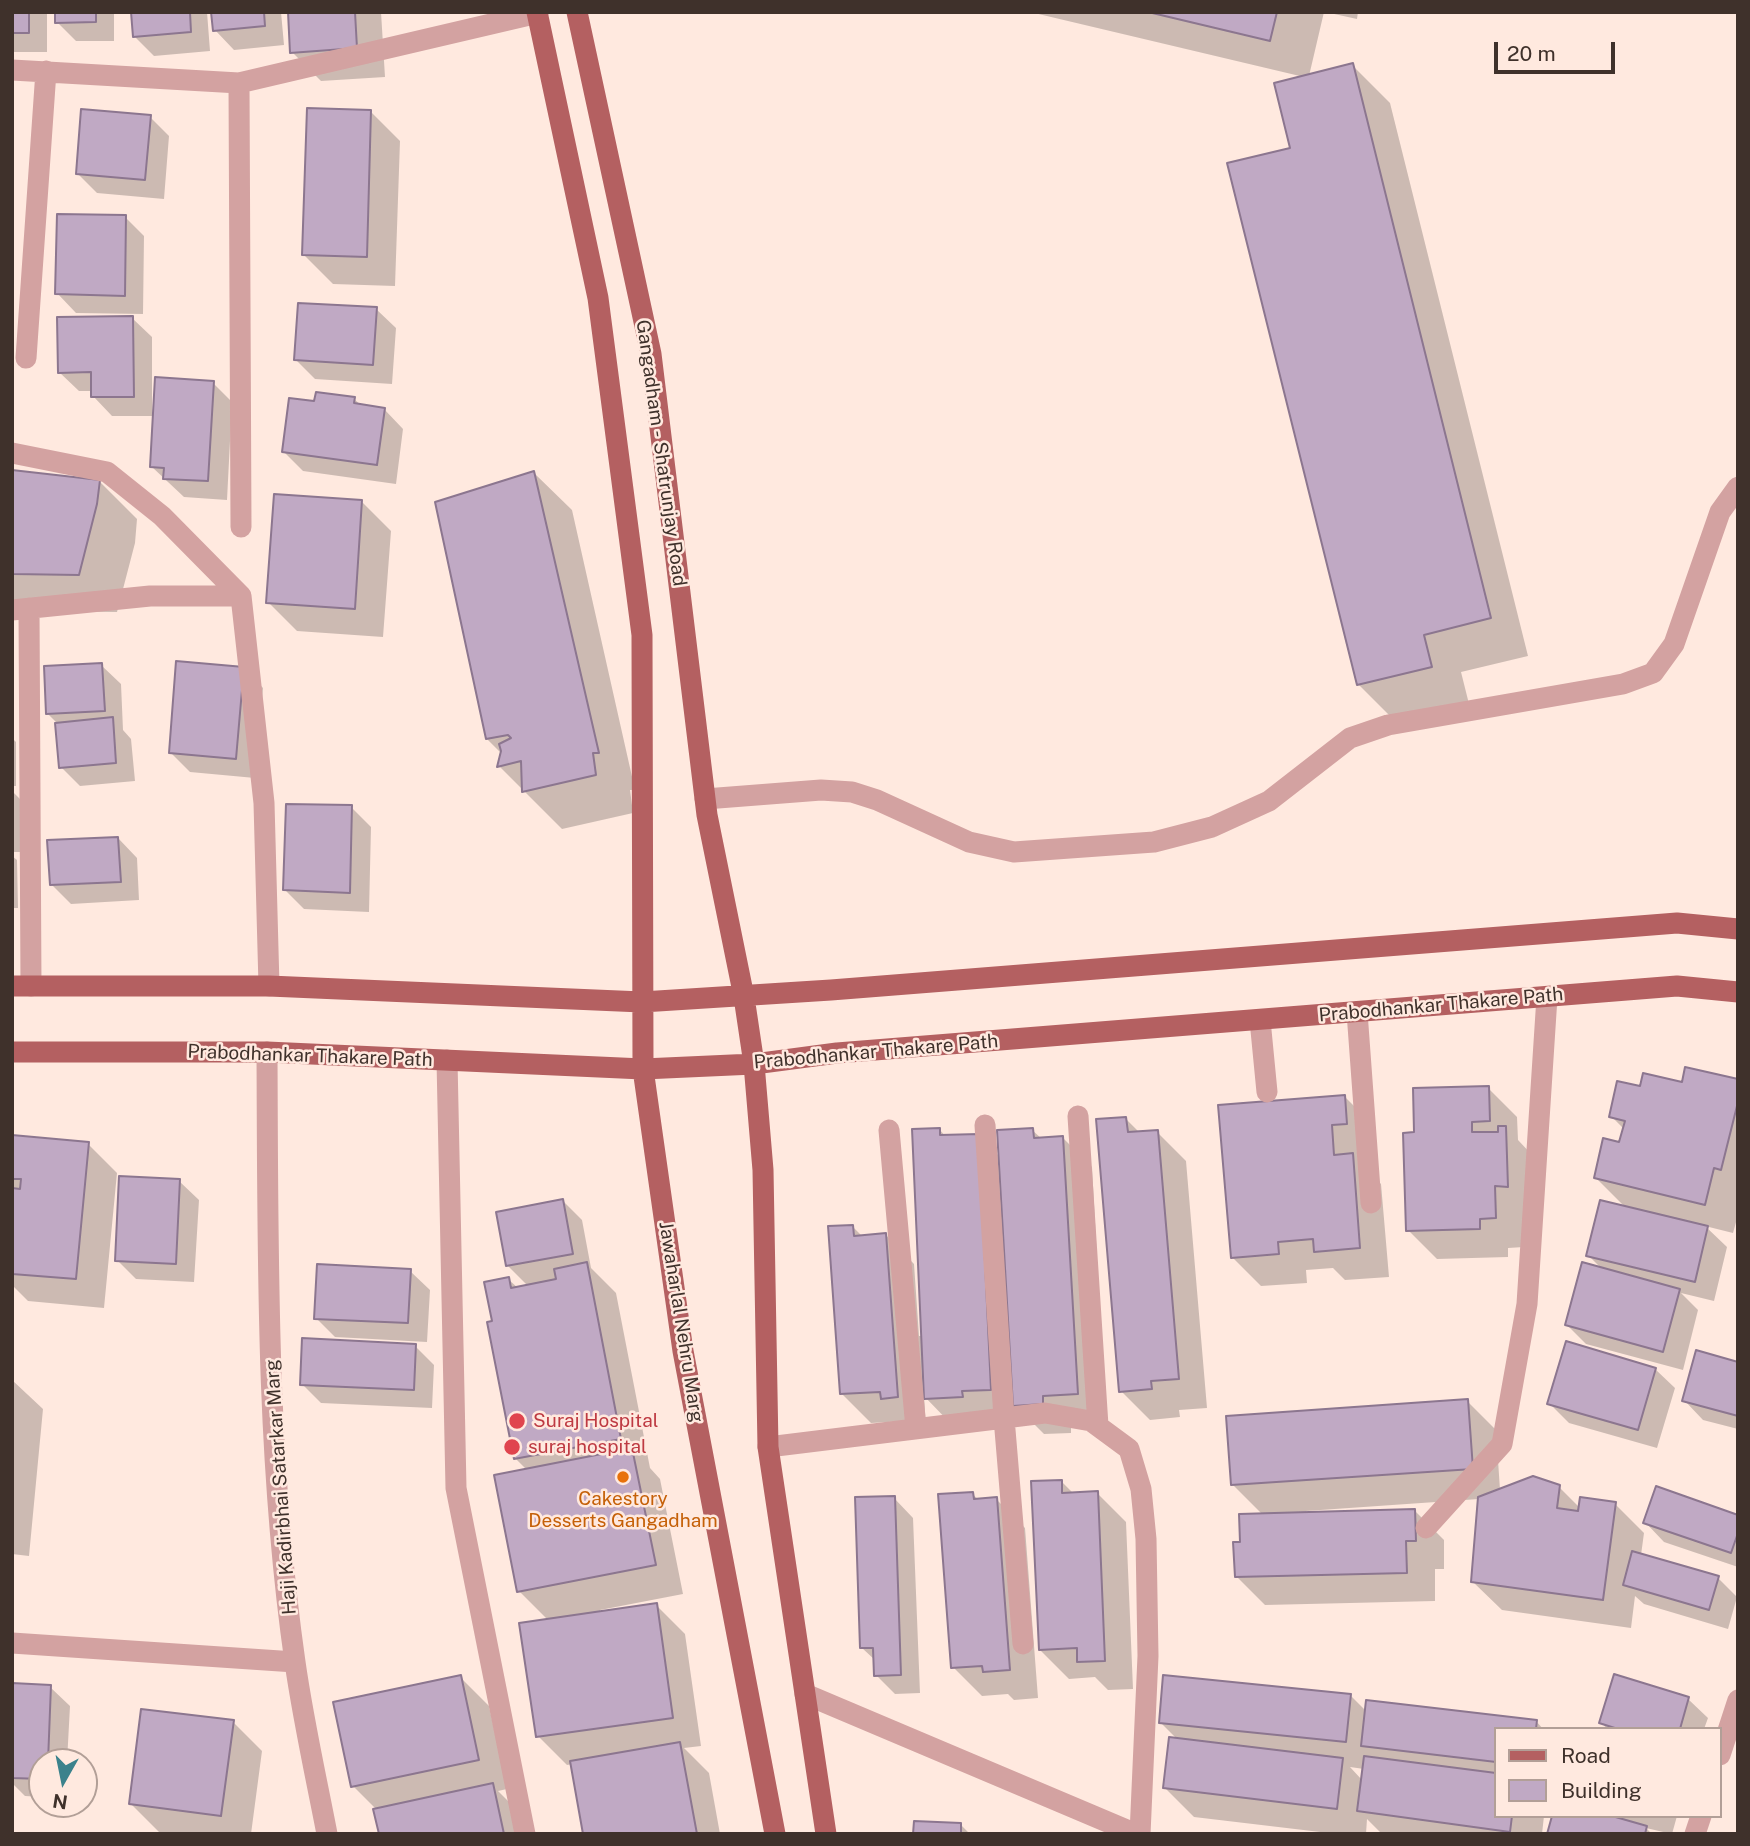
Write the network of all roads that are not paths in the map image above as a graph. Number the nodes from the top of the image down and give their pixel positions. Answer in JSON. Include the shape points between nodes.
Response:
{"nodes":[{"id":1,"x":577,"y":12,"type":"edge"},
{"id":2,"x":537,"y":13,"type":"edge"},
{"id":3,"x":12,"y":70,"type":"edge"},
{"id":4,"x":46,"y":71,"type":"junction"},
{"id":5,"x":239,"y":83,"type":"junction"},
{"id":6,"x":26,"y":358,"type":"dead end"},
{"id":7,"x":12,"y":453,"type":"edge"},
{"id":8,"x":1738,"y":487,"type":"edge"},
{"id":9,"x":241,"y":527,"type":"dead end"},
{"id":10,"x":241,"y":596,"type":"junction"},
{"id":11,"x":20,"y":609,"type":"edge"},
{"id":12,"x":706,"y":807,"type":"junction"},
{"id":13,"x":1738,"y":929,"type":"edge"},
{"id":14,"x":21,"y":986,"type":"edge"},
{"id":15,"x":269,"y":986,"type":"junction"},
{"id":16,"x":1738,"y":992,"type":"edge"},
{"id":17,"x":744,"y":997,"type":"junction"},
{"id":18,"x":1547,"y":997,"type":"junction"},
{"id":19,"x":642,"y":1002,"type":"junction"},
{"id":20,"x":1357,"y":1012,"type":"junction"},
{"id":21,"x":1260,"y":1020,"type":"junction"},
{"id":22,"x":12,"y":1052,"type":"edge"},
{"id":23,"x":267,"y":1052,"type":"junction"},
{"id":24,"x":447,"y":1060,"type":"junction"},
{"id":25,"x":754,"y":1064,"type":"junction"},
{"id":26,"x":643,"y":1069,"type":"junction"},
{"id":27,"x":1267,"y":1091,"type":"dead end"},
{"id":28,"x":1078,"y":1116,"type":"dead end"},
{"id":29,"x":985,"y":1125,"type":"dead end"},
{"id":30,"x":889,"y":1130,"type":"dead end"},
{"id":31,"x":1371,"y":1203,"type":"dead end"},
{"id":32,"x":1004,"y":1418,"type":"junction"},
{"id":33,"x":1098,"y":1426,"type":"junction"},
{"id":34,"x":916,"y":1429,"type":"junction"},
{"id":35,"x":768,"y":1447,"type":"junction"},
{"id":36,"x":1426,"y":1528,"type":"dead end"},
{"id":37,"x":12,"y":1643,"type":"edge"},
{"id":38,"x":1023,"y":1644,"type":"dead end"},
{"id":39,"x":295,"y":1662,"type":"junction"},
{"id":40,"x":805,"y":1694,"type":"junction"},
{"id":41,"x":1738,"y":1700,"type":"edge"},
{"id":42,"x":1722,"y":1749,"type":"edge"},
{"id":43,"x":327,"y":1834,"type":"edge"},
{"id":44,"x":525,"y":1834,"type":"edge"},
{"id":45,"x":775,"y":1834,"type":"edge"},
{"id":46,"x":825,"y":1834,"type":"edge"},
{"id":47,"x":1138,"y":1834,"type":"edge"}],
"edges":[{"from":1,"to":12,"type":"main road","name":"Gangadham - Shatrunjay Road","via":[[651,354]]},
{"from":2,"to":5,"type":"street"},
{"from":2,"to":19,"type":"main road","name":"Jawaharlal Nehru Marg","via":[[598,298],[642,635]]},
{"from":3,"to":4,"type":"street"},
{"from":4,"to":5,"type":"street"},
{"from":4,"to":6,"type":"street"},
{"from":5,"to":9,"type":"street"},
{"from":7,"to":10,"type":"street","via":[[107,472],[163,516]]},
{"from":8,"to":12,"type":"street","via":[[1720,512],[1674,644],[1653,673],[1623,684],[1388,725],[1350,738],[1269,801],[1212,827],[1154,842],[1014,852],[969,842],[852,792],[821,790]]},
{"from":10,"to":11,"type":"street","via":[[150,596]]},
{"from":10,"to":15,"type":"street","via":[[264,803]]},
{"from":11,"to":14,"type":"street"},
{"from":12,"to":17,"type":"main road"},
{"from":13,"to":17,"type":"main road","via":[[1677,923]]},
{"from":14,"to":15,"type":"main road"},
{"from":15,"to":19,"type":"main road"},
{"from":16,"to":18,"type":"main road","name":"Prabodhankar Thakare Path","via":[[1677,986]]},
{"from":17,"to":19,"type":"main road"},
{"from":17,"to":25,"type":"main road"},
{"from":18,"to":20,"type":"main road","name":"Prabodhankar Thakare Path"},
{"from":18,"to":36,"type":"street","via":[[1527,1304],[1502,1444]]},
{"from":19,"to":26,"type":"main road","name":"Jawaharlal Nehru Marg"},
{"from":20,"to":21,"type":"main road","name":"Prabodhankar Thakare Path"},
{"from":20,"to":31,"type":"street"},
{"from":21,"to":25,"type":"main road","name":"Prabodhankar Thakare Path","via":[[837,1053]]},
{"from":21,"to":27,"type":"street"},
{"from":22,"to":23,"type":"main road","name":"Prabodhankar Thakare Path"},
{"from":23,"to":24,"type":"main road","name":"Prabodhankar Thakare Path"},
{"from":23,"to":39,"type":"street","name":"Haji Kadirbhai Satarkar Marg","via":[[273,1442]]},
{"from":24,"to":26,"type":"main road","name":"Prabodhankar Thakare Path"},
{"from":24,"to":44,"type":"street","via":[[456,1488]]},
{"from":25,"to":26,"type":"main road","name":"Prabodhankar Thakare Path"},
{"from":25,"to":35,"type":"main road","via":[[763,1170]]},
{"from":26,"to":45,"type":"main road","name":"Jawaharlal Nehru Marg","via":[[683,1351]]},
{"from":28,"to":33,"type":"street"},
{"from":29,"to":32,"type":"street"},
{"from":30,"to":34,"type":"street"},
{"from":32,"to":33,"type":"street","via":[[1045,1413]]},
{"from":32,"to":34,"type":"street"},
{"from":32,"to":38,"type":"street"},
{"from":33,"to":47,"type":"street","via":[[1129,1449],[1141,1489],[1146,1539],[1147,1656]]},
{"from":34,"to":35,"type":"street"},
{"from":35,"to":40,"type":"main road"},
{"from":37,"to":39,"type":"street"},
{"from":39,"to":43,"type":"street","name":"Haji Kadirbhai Satarkar Marg"},
{"from":40,"to":46,"type":"main road"},
{"from":40,"to":47,"type":"street"},
{"from":41,"to":42,"type":"street"}]}
